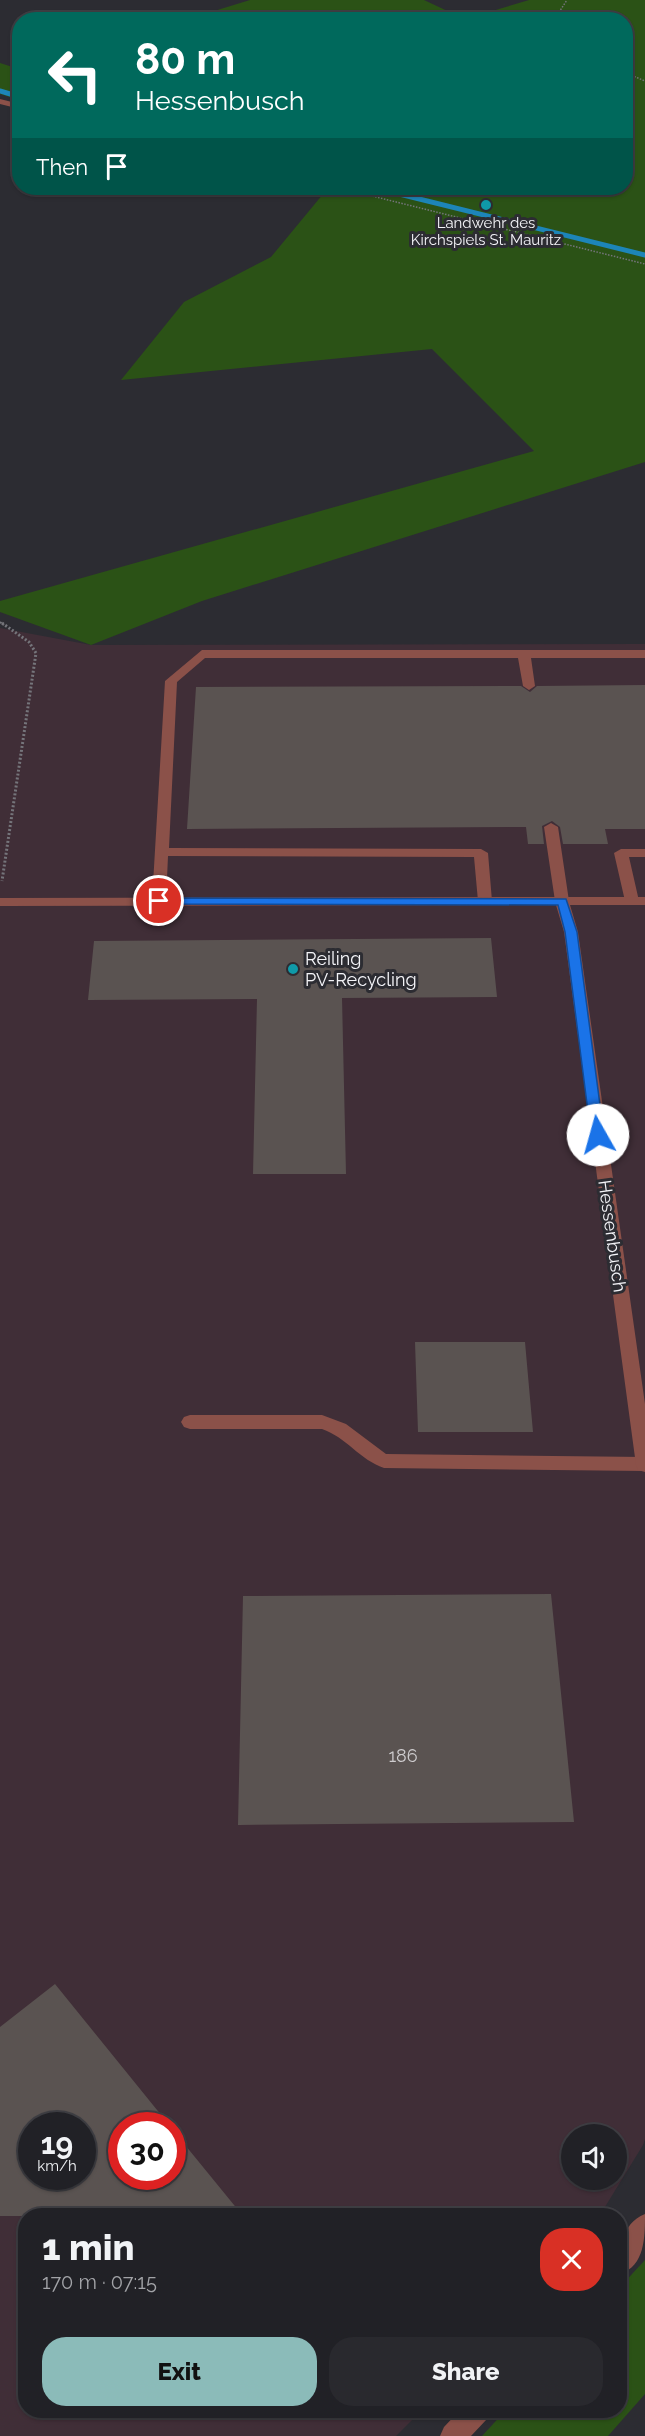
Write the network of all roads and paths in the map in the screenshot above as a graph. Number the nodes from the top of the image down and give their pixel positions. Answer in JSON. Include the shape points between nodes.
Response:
{"nodes":[{"id":1,"x":368,"y":195,"type":"edge"},
{"id":2,"x":645,"y":264,"type":"edge"},
{"id":3,"x":0,"y":622,"type":"edge"},
{"id":4,"x":645,"y":654,"type":"edge"},
{"id":5,"x":524,"y":655,"type":"junction"},
{"id":6,"x":529,"y":686,"type":"dead end"},
{"id":7,"x":551,"y":827,"type":"dead end"},
{"id":8,"x":162,"y":852,"type":"junction"},
{"id":9,"x":645,"y":853,"type":"edge"},
{"id":10,"x":1,"y":888,"type":"edge"},
{"id":11,"x":159,"y":901,"type":"junction"},
{"id":12,"x":485,"y":901,"type":"junction"},
{"id":13,"x":562,"y":901,"type":"junction"},
{"id":14,"x":638,"y":901,"type":"edge"},
{"id":15,"x":0,"y":902,"type":"edge"},
{"id":16,"x":190,"y":1422,"type":"dead end"},
{"id":17,"x":645,"y":1464,"type":"edge"},
{"id":18,"x":645,"y":2226,"type":"edge"},
{"id":19,"x":627,"y":2252,"type":"edge"},
{"id":20,"x":470,"y":2418,"type":"edge"},
{"id":21,"x":453,"y":2436,"type":"edge"}],
"edges":[{"from":1,"to":2,"type":"path"},
{"from":3,"to":10,"type":"path","via":[[29,642],[36,653]]},
{"from":4,"to":5,"type":"street"},
{"from":5,"to":6,"type":"street"},
{"from":5,"to":8,"type":"street","via":[[201,654],[171,681]]},
{"from":7,"to":13,"type":"street","name":"Hessenbusch"},
{"from":8,"to":11,"type":"street"},
{"from":8,"to":12,"type":"street","via":[[481,853]]},
{"from":9,"to":14,"type":"street","via":[[621,853]]},
{"from":11,"to":12,"type":"street"},
{"from":11,"to":15,"type":"street"},
{"from":12,"to":13,"type":"street"},
{"from":13,"to":14,"type":"street"},
{"from":13,"to":17,"type":"street","name":"Hessenbusch","via":[[571,932]]},
{"from":16,"to":17,"type":"street","via":[[335,1424],[369,1456],[384,1461]]},
{"from":18,"to":19,"type":"street"},
{"from":20,"to":21,"type":"street"}]}
